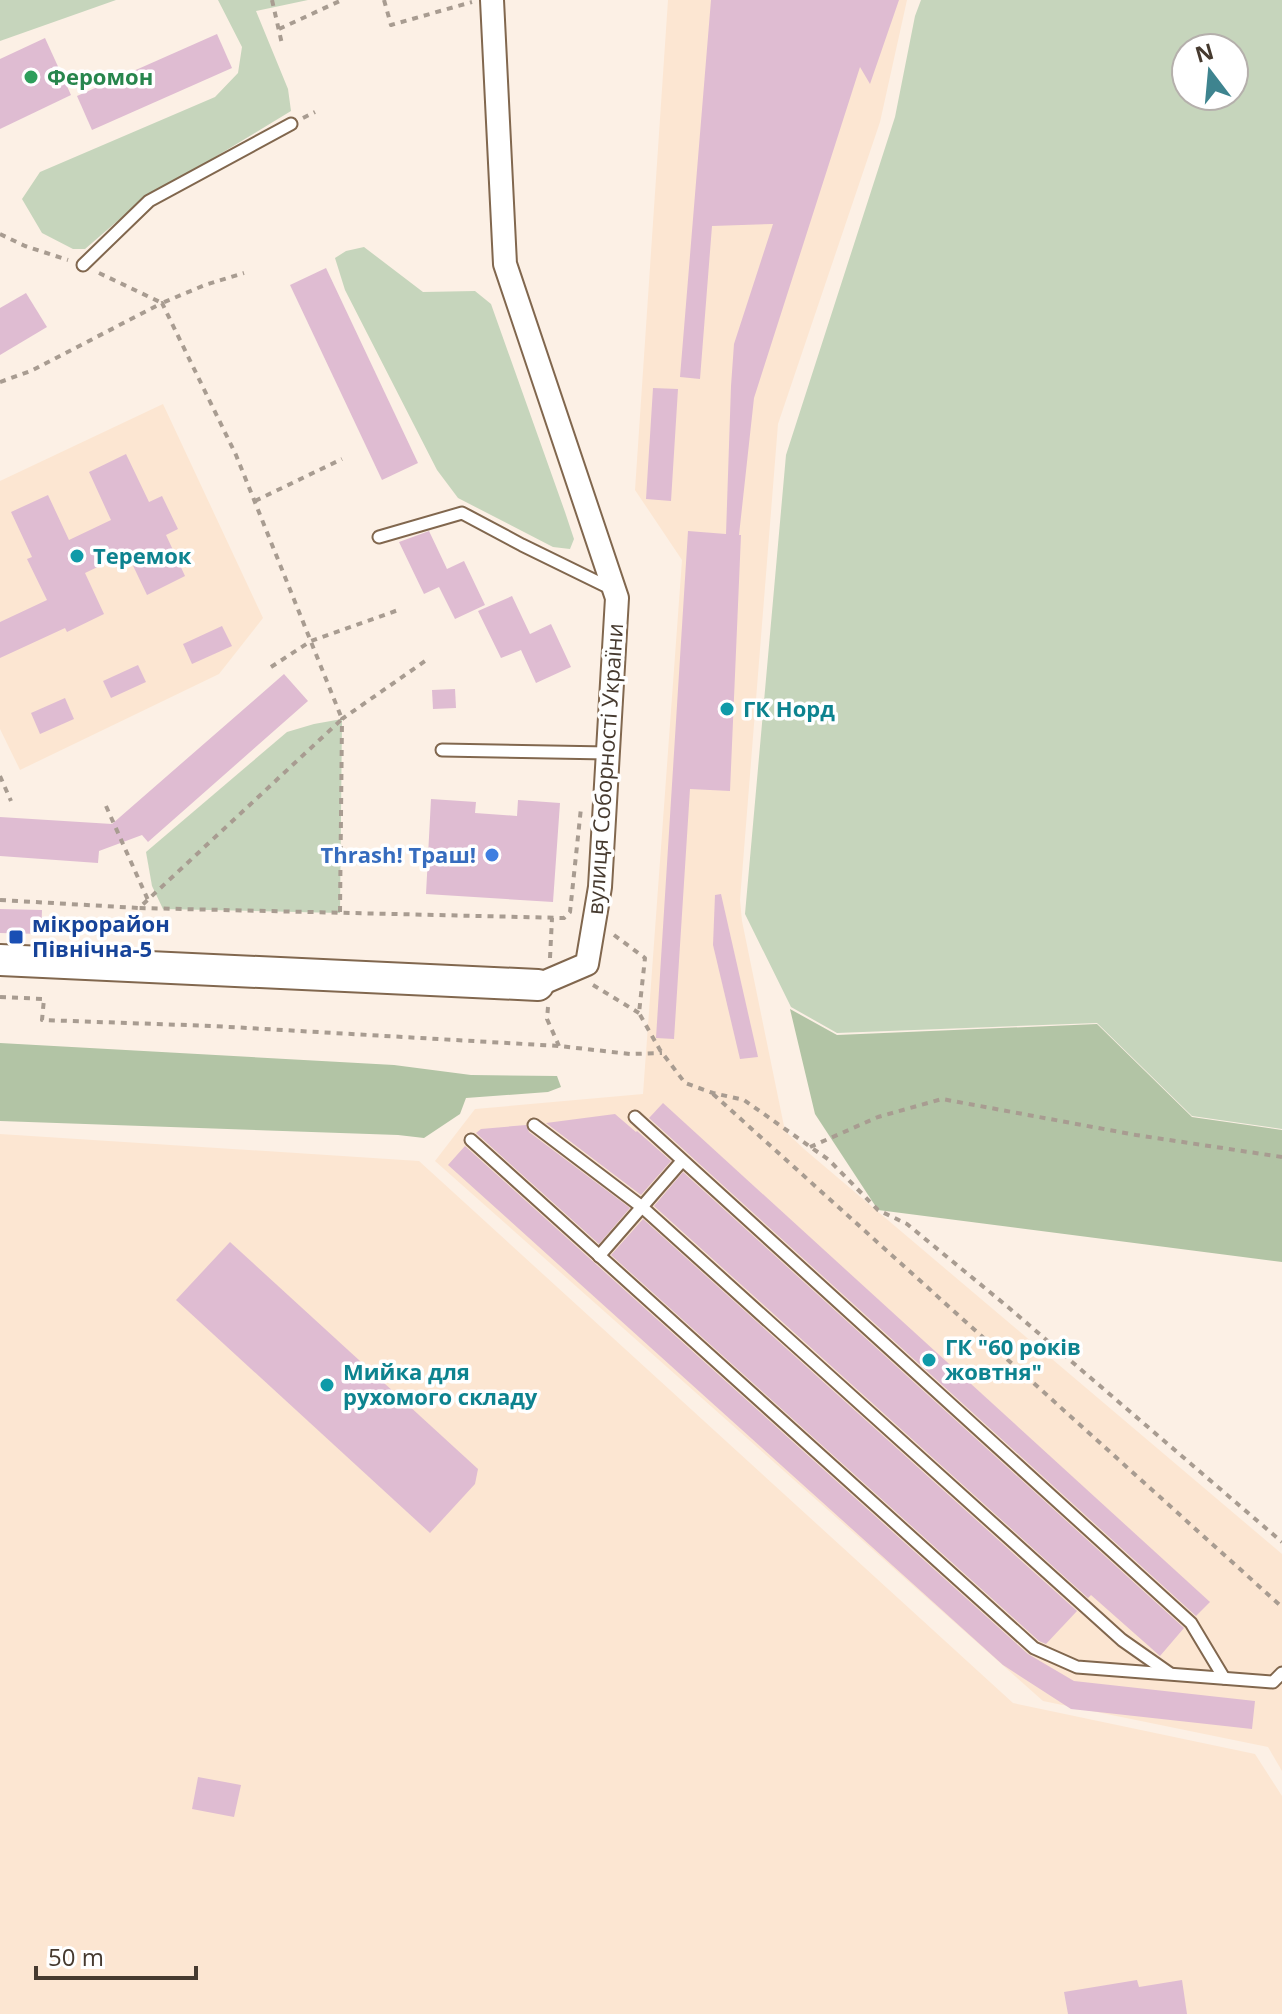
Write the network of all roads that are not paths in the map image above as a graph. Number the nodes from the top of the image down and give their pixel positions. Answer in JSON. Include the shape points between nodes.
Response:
{"nodes":[{"id":1,"x":492,"y":0,"type":"edge"},
{"id":2,"x":291,"y":124,"type":"dead end"},
{"id":3,"x":83,"y":265,"type":"road end"},
{"id":4,"x":379,"y":537,"type":"dead end"},
{"id":5,"x":615,"y":590,"type":"junction"},
{"id":6,"x":442,"y":750,"type":"dead end"},
{"id":7,"x":609,"y":753,"type":"junction"},
{"id":8,"x":0,"y":960,"type":"edge"},
{"id":9,"x":538,"y":985,"type":"joint"},
{"id":10,"x":635,"y":1117,"type":"dead end"},
{"id":11,"x":534,"y":1125,"type":"dead end"},
{"id":12,"x":471,"y":1140,"type":"dead end"},
{"id":13,"x":682,"y":1161,"type":"junction"},
{"id":14,"x":642,"y":1207,"type":"junction"},
{"id":15,"x":599,"y":1256,"type":"junction"},
{"id":16,"x":1170,"y":1674,"type":"junction"},
{"id":17,"x":1281,"y":1676,"type":"edge"},
{"id":18,"x":1224,"y":1678,"type":"junction"}],
"edges":[{"from":1,"to":5,"type":"street","name":"вулиця Соборності України","via":[[505,264]]},
{"from":2,"to":3,"type":"lane","via":[[149,201]]},
{"from":4,"to":5,"type":"lane","via":[[462,513]]},
{"from":5,"to":7,"type":"street","name":"вулиця Соборності України"},
{"from":6,"to":7,"type":"lane"},
{"from":7,"to":9,"type":"street","name":"вулиця Соборності України","via":[[600,887],[587,964]]},
{"from":8,"to":9,"type":"street","name":"вулиця Соборності України"},
{"from":10,"to":13,"type":"lane"},
{"from":11,"to":14,"type":"lane"},
{"from":12,"to":15,"type":"lane"},
{"from":13,"to":14,"type":"lane"},
{"from":13,"to":18,"type":"lane","via":[[1191,1623]]},
{"from":14,"to":15,"type":"lane"},
{"from":14,"to":16,"type":"lane","via":[[1122,1640]]},
{"from":15,"to":16,"type":"lane","via":[[1034,1648],[1077,1667]]},
{"from":16,"to":18,"type":"lane"},
{"from":17,"to":18,"type":"lane","via":[[1273,1682]]}]}
